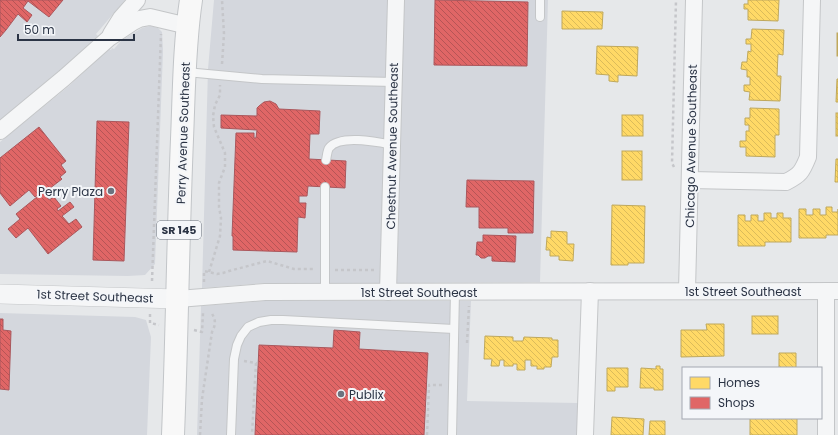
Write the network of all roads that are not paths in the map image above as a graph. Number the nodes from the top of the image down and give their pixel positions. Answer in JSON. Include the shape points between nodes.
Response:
{"nodes":[{"id":1,"x":137,"y":0,"type":"edge"},
{"id":2,"x":191,"y":0,"type":"edge"},
{"id":3,"x":396,"y":0,"type":"edge"},
{"id":4,"x":540,"y":0,"type":"edge"},
{"id":5,"x":694,"y":0,"type":"edge"},
{"id":6,"x":812,"y":0,"type":"edge"},
{"id":7,"x":540,"y":17,"type":"dead end"},
{"id":8,"x":188,"y":26,"type":"junction"},
{"id":9,"x":109,"y":38,"type":"junction"},
{"id":10,"x":185,"y":72,"type":"junction"},
{"id":11,"x":394,"y":82,"type":"junction"},
{"id":12,"x":0,"y":131,"type":"edge"},
{"id":13,"x":393,"y":145,"type":"junction"},
{"id":14,"x":326,"y":160,"type":"dead end"},
{"id":15,"x":690,"y":180,"type":"junction"},
{"id":16,"x":325,"y":187,"type":"dead end"},
{"id":17,"x":590,"y":291,"type":"junction"},
{"id":18,"x":687,"y":291,"type":"junction"},
{"id":19,"x":832,"y":291,"type":"edge"},
{"id":20,"x":325,"y":292,"type":"junction"},
{"id":21,"x":388,"y":292,"type":"junction"},
{"id":22,"x":455,"y":292,"type":"junction"},
{"id":23,"x":0,"y":294,"type":"edge"},
{"id":24,"x":178,"y":299,"type":"junction"},
{"id":25,"x":454,"y":329,"type":"junction"},
{"id":26,"x":173,"y":435,"type":"edge"},
{"id":27,"x":231,"y":435,"type":"edge"},
{"id":28,"x":452,"y":435,"type":"edge"},
{"id":29,"x":585,"y":435,"type":"edge"},
{"id":30,"x":826,"y":435,"type":"edge"}],
"edges":[{"from":1,"to":9,"type":"street","via":[[121,18]]},
{"from":2,"to":8,"type":"main road","name":"Perry Avenue Southeast","number":"SR 145"},
{"from":3,"to":11,"type":"street","name":"Chestnut Avenue Southeast"},
{"from":4,"to":7,"type":"lane"},
{"from":5,"to":15,"type":"street","name":"Chicago Avenue Southeast"},
{"from":6,"to":15,"type":"street","via":[[808,157],[802,172],[786,182]]},
{"from":8,"to":9,"type":"street","via":[[150,17],[133,22]]},
{"from":8,"to":10,"type":"main road","name":"Perry Avenue Southeast","number":"SR 145"},
{"from":9,"to":12,"type":"street"},
{"from":10,"to":11,"type":"lane","via":[[262,79]]},
{"from":10,"to":24,"type":"main road","name":"Perry Avenue Southeast","number":"SR 145"},
{"from":11,"to":13,"type":"street","name":"Chestnut Avenue Southeast"},
{"from":13,"to":14,"type":"lane","via":[[371,141],[337,142],[330,148]]},
{"from":13,"to":21,"type":"street","name":"Chestnut Avenue Southeast"},
{"from":15,"to":18,"type":"street","name":"Chicago Avenue Southeast"},
{"from":16,"to":20,"type":"lane"},
{"from":17,"to":18,"type":"street","name":"1st Street Southeast"},
{"from":17,"to":22,"type":"street","name":"1st Street Southeast"},
{"from":17,"to":29,"type":"street"},
{"from":18,"to":19,"type":"street","name":"1st Street Southeast"},
{"from":19,"to":30,"type":"street"},
{"from":20,"to":21,"type":"street","name":"1st Street Southeast"},
{"from":20,"to":24,"type":"street","name":"1st Street Southeast","via":[[265,292]]},
{"from":21,"to":22,"type":"street","name":"1st Street Southeast"},
{"from":22,"to":25,"type":"lane"},
{"from":23,"to":24,"type":"street","name":"1st Street Southeast"},
{"from":24,"to":26,"type":"main road","name":"Perry Avenue Southeast","number":"SR 145"},
{"from":25,"to":27,"type":"lane","via":[[271,320],[259,322],[248,328],[237,345],[234,359]]},
{"from":25,"to":28,"type":"lane"}]}
